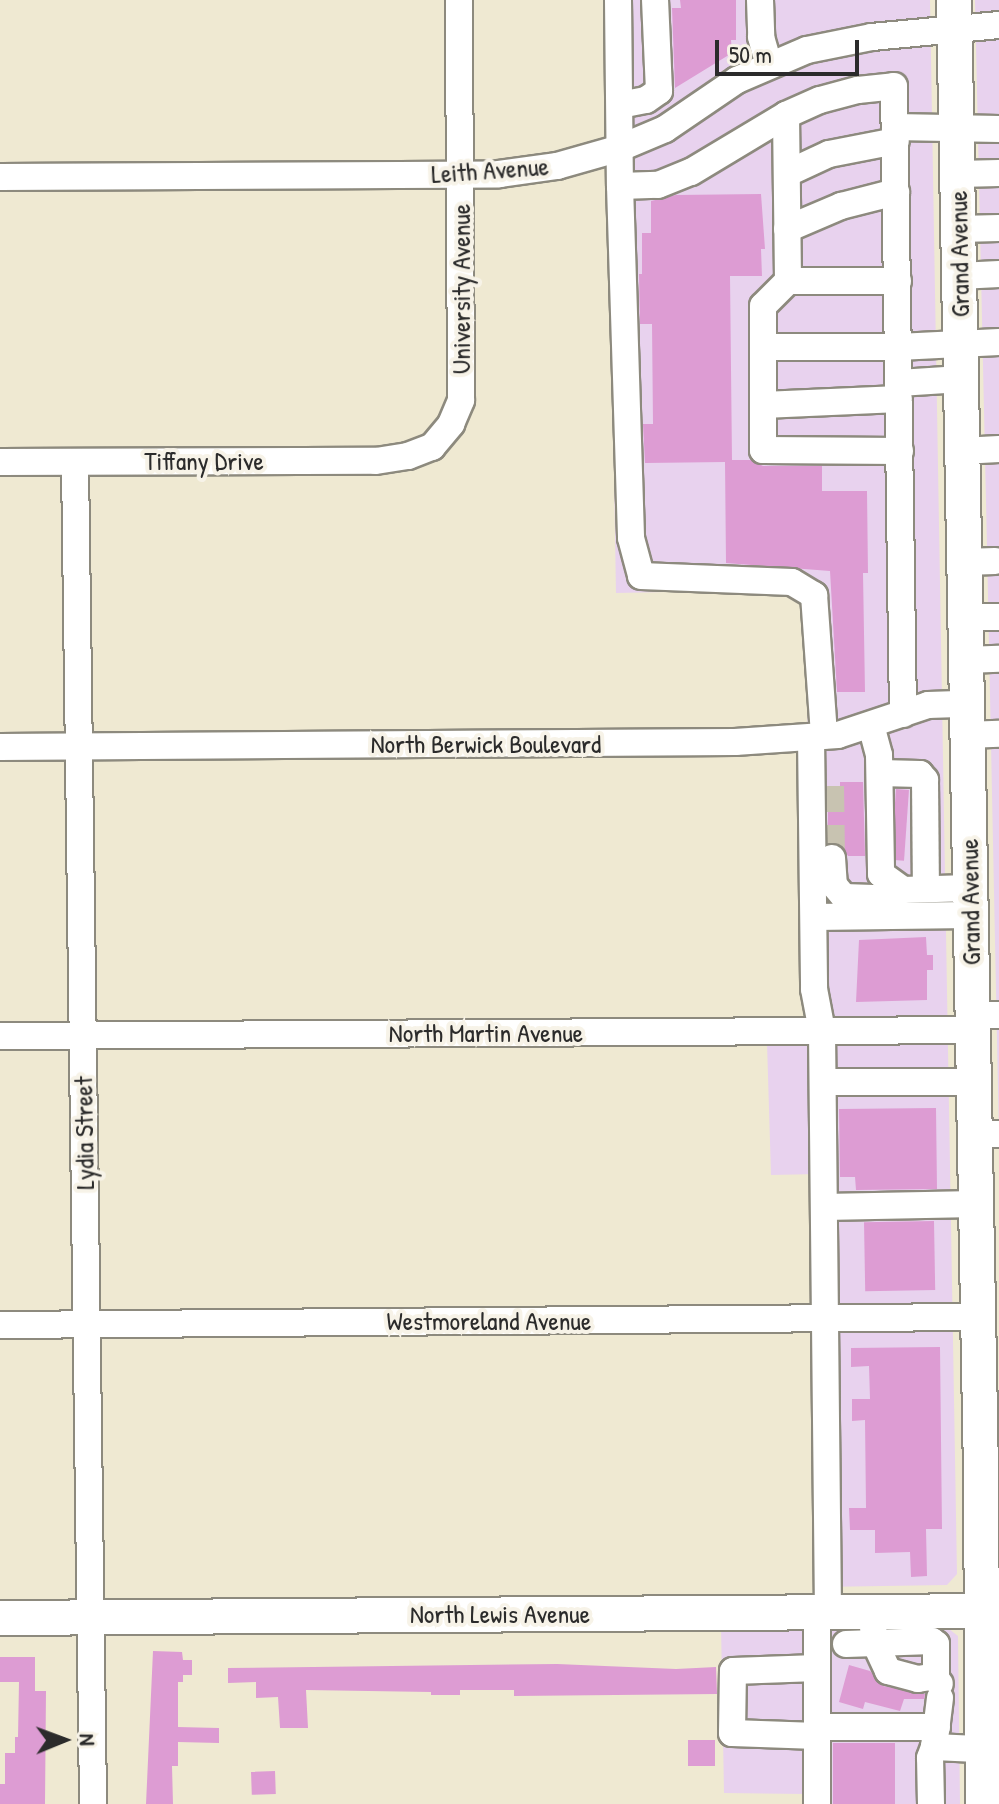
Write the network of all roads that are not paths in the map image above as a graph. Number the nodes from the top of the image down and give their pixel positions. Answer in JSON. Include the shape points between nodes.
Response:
{"nodes":[{"id":1,"x":459,"y":0,"type":"edge"},
{"id":2,"x":618,"y":0,"type":"edge"},
{"id":3,"x":655,"y":0,"type":"edge"},
{"id":4,"x":760,"y":0,"type":"edge"},
{"id":5,"x":955,"y":14,"type":"edge"},
{"id":6,"x":999,"y":25,"type":"edge"},
{"id":7,"x":769,"y":65,"type":"junction"},
{"id":8,"x":620,"y":105,"type":"junction"},
{"id":9,"x":786,"y":115,"type":"junction"},
{"id":10,"x":957,"y":126,"type":"junction"},
{"id":11,"x":999,"y":129,"type":"edge"},
{"id":12,"x":896,"y":134,"type":"junction"},
{"id":13,"x":620,"y":148,"type":"junction"},
{"id":14,"x":788,"y":173,"type":"junction"},
{"id":15,"x":999,"y":173,"type":"edge"},
{"id":16,"x":460,"y":174,"type":"junction"},
{"id":17,"x":958,"y":174,"type":"junction"},
{"id":18,"x":0,"y":177,"type":"edge"},
{"id":19,"x":620,"y":186,"type":"junction"},
{"id":20,"x":896,"y":192,"type":"junction"},
{"id":21,"x":999,"y":228,"type":"edge"},
{"id":22,"x":787,"y":229,"type":"junction"},
{"id":23,"x":959,"y":229,"type":"junction"},
{"id":24,"x":999,"y":274,"type":"edge"},
{"id":25,"x":959,"y":276,"type":"junction"},
{"id":26,"x":788,"y":281,"type":"junction"},
{"id":27,"x":898,"y":281,"type":"junction"},
{"id":28,"x":999,"y":342,"type":"edge"},
{"id":29,"x":960,"y":343,"type":"junction"},
{"id":30,"x":763,"y":347,"type":"junction"},
{"id":31,"x":898,"y":347,"type":"junction"},
{"id":32,"x":961,"y":379,"type":"junction"},
{"id":33,"x":899,"y":391,"type":"junction"},
{"id":34,"x":763,"y":405,"type":"junction"},
{"id":35,"x":999,"y":449,"type":"edge"},
{"id":36,"x":900,"y":451,"type":"junction"},
{"id":37,"x":961,"y":451,"type":"junction"},
{"id":38,"x":408,"y":456,"type":"joint"},
{"id":39,"x":0,"y":462,"type":"edge"},
{"id":40,"x":75,"y":462,"type":"junction"},
{"id":41,"x":964,"y":617,"type":"junction"},
{"id":42,"x":999,"y":617,"type":"edge"},
{"id":43,"x":999,"y":659,"type":"edge"},
{"id":44,"x":965,"y":660,"type":"junction"},
{"id":45,"x":903,"y":714,"type":"junction"},
{"id":46,"x":977,"y":724,"type":"edge"},
{"id":47,"x":871,"y":725,"type":"junction"},
{"id":48,"x":822,"y":736,"type":"junction"},
{"id":49,"x":79,"y":746,"type":"junction"},
{"id":50,"x":0,"y":747,"type":"edge"},
{"id":51,"x":880,"y":773,"type":"junction"},
{"id":52,"x":831,"y":786,"type":"tunnel mouth"},
{"id":53,"x":832,"y":858,"type":"tunnel mouth"},
{"id":54,"x":915,"y":889,"type":"junction"},
{"id":55,"x":970,"y":901,"type":"junction"},
{"id":56,"x":814,"y":917,"type":"junction"},
{"id":57,"x":981,"y":1020,"type":"edge"},
{"id":58,"x":822,"y":1031,"type":"junction"},
{"id":59,"x":83,"y":1035,"type":"junction"},
{"id":60,"x":0,"y":1036,"type":"edge"},
{"id":61,"x":823,"y":1082,"type":"junction"},
{"id":62,"x":973,"y":1082,"type":"junction"},
{"id":63,"x":987,"y":1134,"type":"edge"},
{"id":64,"x":824,"y":1207,"type":"junction"},
{"id":65,"x":985,"y":1209,"type":"edge"},
{"id":66,"x":985,"y":1301,"type":"edge"},
{"id":67,"x":825,"y":1319,"type":"junction"},
{"id":68,"x":87,"y":1324,"type":"junction"},
{"id":69,"x":0,"y":1325,"type":"edge"},
{"id":70,"x":990,"y":1454,"type":"edge"},
{"id":71,"x":990,"y":1610,"type":"edge"},
{"id":72,"x":822,"y":1612,"type":"junction"},
{"id":73,"x":91,"y":1617,"type":"junction"},
{"id":74,"x":0,"y":1618,"type":"edge"},
{"id":75,"x":873,"y":1627,"type":"junction"},
{"id":76,"x":846,"y":1644,"type":"dead end"},
{"id":77,"x":817,"y":1668,"type":"junction"},
{"id":78,"x":936,"y":1700,"type":"junction"},
{"id":79,"x":817,"y":1731,"type":"junction"},
{"id":80,"x":991,"y":1750,"type":"edge"},
{"id":81,"x":93,"y":1804,"type":"edge"},
{"id":82,"x":817,"y":1804,"type":"edge"},
{"id":83,"x":931,"y":1804,"type":"edge"},
{"id":84,"x":983,"y":1804,"type":"edge"}],
"edges":[{"from":1,"to":16,"type":"street","name":"University Avenue"},
{"from":2,"to":8,"type":"street"},
{"from":3,"to":8,"type":"street","via":[[659,91],[646,100]]},
{"from":4,"to":7,"type":"street","via":[[761,37]]},
{"from":5,"to":6,"type":"street","name":"Leith Avenue"},
{"from":5,"to":7,"type":"street","name":"Leith Avenue","via":[[841,41]]},
{"from":5,"to":10,"type":"main road","name":"Grand Avenue"},
{"from":7,"to":13,"type":"street","name":"Leith Avenue","via":[[665,129]]},
{"from":8,"to":13,"type":"street"},
{"from":9,"to":12,"type":"street","via":[[858,90],[894,86]]},
{"from":9,"to":14,"type":"street"},
{"from":9,"to":19,"type":"street","via":[[691,172],[658,185]]},
{"from":10,"to":11,"type":"street"},
{"from":10,"to":12,"type":"street"},
{"from":10,"to":17,"type":"main road","name":"Grand Avenue"},
{"from":12,"to":14,"type":"street"},
{"from":12,"to":20,"type":"street"},
{"from":13,"to":16,"type":"street","name":"Leith Avenue","via":[[557,166]]},
{"from":13,"to":19,"type":"street"},
{"from":14,"to":22,"type":"street"},
{"from":15,"to":17,"type":"street"},
{"from":16,"to":18,"type":"street","name":"Leith Avenue"},
{"from":16,"to":38,"type":"street","name":"University Avenue","via":[[461,400],[451,424],[432,447]]},
{"from":17,"to":23,"type":"main road","name":"Grand Avenue"},
{"from":19,"to":48,"type":"street","via":[[631,538],[641,576],[792,582],[814,595]]},
{"from":20,"to":22,"type":"street","via":[[841,206]]},
{"from":20,"to":27,"type":"street"},
{"from":21,"to":23,"type":"street"},
{"from":22,"to":26,"type":"street"},
{"from":23,"to":25,"type":"main road","name":"Grand Avenue"},
{"from":24,"to":25,"type":"street"},
{"from":25,"to":29,"type":"main road","name":"Grand Avenue"},
{"from":26,"to":27,"type":"street"},
{"from":26,"to":30,"type":"street","via":[[763,306]]},
{"from":27,"to":31,"type":"street"},
{"from":28,"to":29,"type":"street"},
{"from":29,"to":31,"type":"street"},
{"from":29,"to":32,"type":"main road","name":"Grand Avenue"},
{"from":30,"to":31,"type":"street"},
{"from":30,"to":34,"type":"street"},
{"from":31,"to":33,"type":"street"},
{"from":32,"to":33,"type":"street"},
{"from":32,"to":37,"type":"main road","name":"Grand Avenue"},
{"from":33,"to":34,"type":"street"},
{"from":33,"to":36,"type":"street"},
{"from":34,"to":36,"type":"street","via":[[763,450]]},
{"from":35,"to":37,"type":"street"},
{"from":36,"to":45,"type":"street"},
{"from":37,"to":41,"type":"main road","name":"Grand Avenue","via":[[979,561]]},
{"from":38,"to":40,"type":"street","name":"Tiffany Drive","via":[[376,461]]},
{"from":39,"to":40,"type":"street","name":"Tiffany Drive"},
{"from":40,"to":49,"type":"street","name":"Lydia Street"},
{"from":41,"to":42,"type":"street"},
{"from":41,"to":44,"type":"main road","name":"Grand Avenue"},
{"from":43,"to":44,"type":"street"},
{"from":44,"to":46,"type":"main road","name":"Grand Avenue"},
{"from":45,"to":46,"type":"street","name":"North Berwick Boulevard","via":[[928,705]]},
{"from":45,"to":47,"type":"street","name":"North Berwick Boulevard"},
{"from":46,"to":55,"type":"main road","name":"Grand Avenue"},
{"from":47,"to":48,"type":"street","name":"North Berwick Boulevard"},
{"from":47,"to":51,"type":"street"},
{"from":48,"to":49,"type":"street","name":"North Berwick Boulevard","via":[[735,742]]},
{"from":48,"to":52,"type":"street"},
{"from":48,"to":56,"type":"street"},
{"from":49,"to":50,"type":"street","name":"North Berwick Boulevard"},
{"from":49,"to":59,"type":"street","name":"Lydia Street"},
{"from":51,"to":54,"type":"street","via":[[881,874]]},
{"from":51,"to":54,"type":"street","via":[[920,774],[925,780]]},
{"from":53,"to":54,"type":"street","via":[[834,885],[844,897],[880,898]]},
{"from":54,"to":55,"type":"street"},
{"from":55,"to":56,"type":"street"},
{"from":55,"to":57,"type":"main road","name":"Grand Avenue"},
{"from":56,"to":58,"type":"street","via":[[814,989]]},
{"from":57,"to":58,"type":"street","name":"North Martin Avenue"},
{"from":57,"to":62,"type":"main road","name":"Grand Avenue"},
{"from":58,"to":59,"type":"street","name":"North Martin Avenue"},
{"from":58,"to":61,"type":"street"},
{"from":59,"to":60,"type":"street","name":"North Martin Avenue"},
{"from":59,"to":68,"type":"street","name":"Lydia Street"},
{"from":61,"to":62,"type":"street"},
{"from":61,"to":64,"type":"street"},
{"from":62,"to":63,"type":"main road","name":"Grand Avenue"},
{"from":63,"to":65,"type":"main road","name":"Grand Avenue"},
{"from":64,"to":65,"type":"street"},
{"from":64,"to":67,"type":"street"},
{"from":65,"to":66,"type":"main road","name":"Grand Avenue"},
{"from":66,"to":67,"type":"street","name":"Westmoreland Avenue"},
{"from":66,"to":70,"type":"main road","name":"Grand Avenue"},
{"from":67,"to":68,"type":"street","name":"Westmoreland Avenue"},
{"from":67,"to":72,"type":"street"},
{"from":68,"to":69,"type":"street","name":"Westmoreland Avenue"},
{"from":68,"to":73,"type":"street","name":"Lydia Street"},
{"from":70,"to":71,"type":"main road","name":"Grand Avenue"},
{"from":71,"to":75,"type":"main road","name":"North Lewis Avenue"},
{"from":71,"to":80,"type":"main road","name":"Grand Avenue"},
{"from":72,"to":73,"type":"main road","name":"North Lewis Avenue"},
{"from":72,"to":75,"type":"main road","name":"North Lewis Avenue"},
{"from":72,"to":77,"type":"street"},
{"from":73,"to":74,"type":"main road","name":"North Lewis Avenue"},
{"from":73,"to":81,"type":"street","name":"Lydia Street"},
{"from":75,"to":76,"type":"street"},
{"from":75,"to":78,"type":"street","via":[[888,1671],[918,1679]]},
{"from":75,"to":78,"type":"street","via":[[936,1644]]},
{"from":77,"to":79,"type":"street"},
{"from":77,"to":79,"type":"street","via":[[733,1671],[732,1733]]},
{"from":78,"to":79,"type":"street"},
{"from":78,"to":80,"type":"street"},
{"from":78,"to":83,"type":"street"},
{"from":79,"to":82,"type":"street"},
{"from":80,"to":84,"type":"main road","name":"Grand Avenue"}]}
